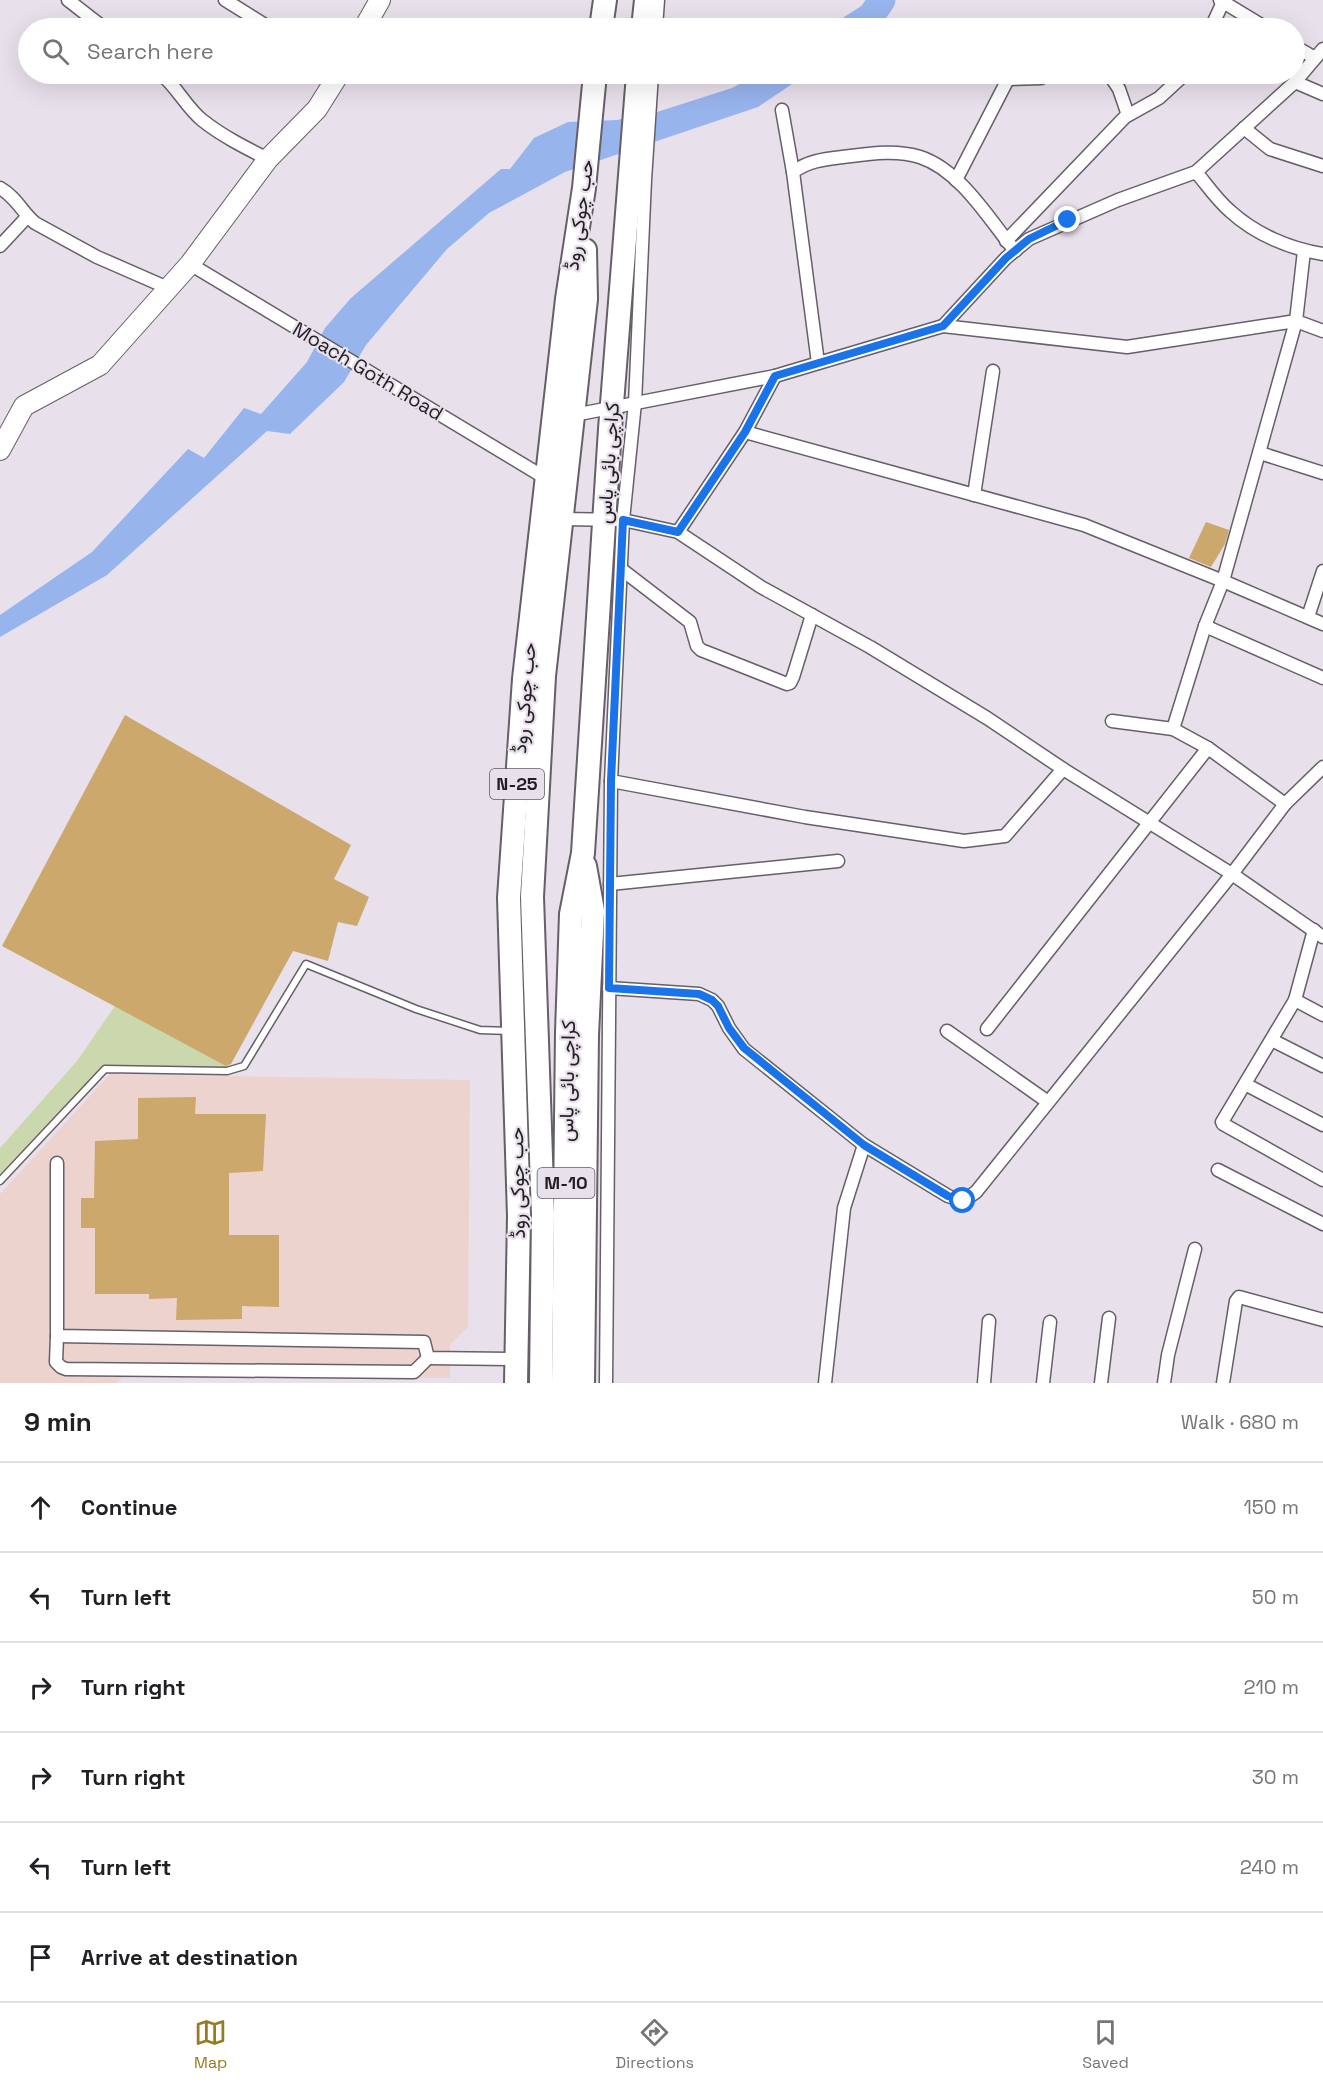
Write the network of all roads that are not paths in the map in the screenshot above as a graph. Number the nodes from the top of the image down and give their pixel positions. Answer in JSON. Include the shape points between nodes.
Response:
{"nodes":[{"id":1,"x":68,"y":0,"type":"edge"},
{"id":2,"x":225,"y":0,"type":"edge"},
{"id":3,"x":380,"y":0,"type":"edge"},
{"id":4,"x":593,"y":0,"type":"edge"},
{"id":5,"x":605,"y":0,"type":"edge"},
{"id":6,"x":646,"y":0,"type":"edge"},
{"id":7,"x":658,"y":0,"type":"edge"},
{"id":8,"x":1221,"y":1,"type":"edge"},
{"id":9,"x":91,"y":18,"type":"edge"},
{"id":10,"x":254,"y":18,"type":"edge"},
{"id":11,"x":370,"y":18,"type":"edge"},
{"id":12,"x":593,"y":18,"type":"edge"},
{"id":13,"x":602,"y":18,"type":"edge"},
{"id":14,"x":644,"y":18,"type":"edge"},
{"id":15,"x":657,"y":18,"type":"edge"},
{"id":16,"x":1215,"y":18,"type":"edge"},
{"id":17,"x":1249,"y":18,"type":"edge"},
{"id":18,"x":1319,"y":54,"type":"edge"},
{"id":19,"x":1305,"y":70,"type":"edge"},
{"id":20,"x":172,"y":84,"type":"edge"},
{"id":21,"x":333,"y":84,"type":"edge"},
{"id":22,"x":593,"y":84,"type":"edge"},
{"id":23,"x":1006,"y":84,"type":"edge"},
{"id":24,"x":1116,"y":84,"type":"edge"},
{"id":25,"x":1174,"y":84,"type":"edge"},
{"id":26,"x":1293,"y":84,"type":"edge"},
{"id":27,"x":1300,"y":84,"type":"edge"},
{"id":28,"x":641,"y":88,"type":"edge"},
{"id":29,"x":1323,"y":94,"type":"edge"},
{"id":30,"x":782,"y":110,"type":"dead end"},
{"id":31,"x":1128,"y":115,"type":"junction"},
{"id":32,"x":1244,"y":128,"type":"junction"},
{"id":33,"x":268,"y":159,"type":"junction"},
{"id":34,"x":1323,"y":166,"type":"edge"},
{"id":35,"x":793,"y":171,"type":"junction"},
{"id":36,"x":1196,"y":172,"type":"junction"},
{"id":37,"x":956,"y":180,"type":"junction"},
{"id":38,"x":637,"y":181,"type":"junction"},
{"id":39,"x":584,"y":182,"type":"junction"},
{"id":40,"x":0,"y":188,"type":"edge"},
{"id":41,"x":27,"y":217,"type":"junction"},
{"id":42,"x":0,"y":246,"type":"edge"},
{"id":43,"x":1010,"y":246,"type":"junction"},
{"id":44,"x":1304,"y":251,"type":"junction"},
{"id":45,"x":1323,"y":254,"type":"edge"},
{"id":46,"x":190,"y":264,"type":"junction"},
{"id":47,"x":168,"y":288,"type":"junction"},
{"id":48,"x":1296,"y":321,"type":"junction"},
{"id":49,"x":943,"y":326,"type":"junction"},
{"id":50,"x":1323,"y":331,"type":"edge"},
{"id":51,"x":818,"y":363,"type":"junction"},
{"id":52,"x":993,"y":371,"type":"dead end"},
{"id":53,"x":775,"y":376,"type":"junction"},
{"id":54,"x":635,"y":403,"type":"junction"},
{"id":55,"x":612,"y":408,"type":"junction"},
{"id":56,"x":574,"y":415,"type":"junction"},
{"id":57,"x":745,"y":432,"type":"junction"},
{"id":58,"x":0,"y":450,"type":"edge"},
{"id":59,"x":1260,"y":453,"type":"junction"},
{"id":60,"x":1323,"y":473,"type":"edge"},
{"id":61,"x":546,"y":479,"type":"junction"},
{"id":62,"x":974,"y":495,"type":"junction"},
{"id":63,"x":563,"y":519,"type":"junction"},
{"id":64,"x":614,"y":520,"type":"junction"},
{"id":65,"x":678,"y":532,"type":"junction"},
{"id":66,"x":621,"y":569,"type":"junction"},
{"id":67,"x":1323,"y":571,"type":"edge"},
{"id":68,"x":1223,"y":581,"type":"junction"},
{"id":69,"x":812,"y":615,"type":"junction"},
{"id":70,"x":1308,"y":617,"type":"junction"},
{"id":71,"x":1323,"y":624,"type":"edge"},
{"id":72,"x":1205,"y":626,"type":"junction"},
{"id":73,"x":1323,"y":678,"type":"edge"},
{"id":74,"x":1112,"y":721,"type":"dead end"},
{"id":75,"x":1173,"y":729,"type":"junction"},
{"id":76,"x":1208,"y":748,"type":"junction"},
{"id":77,"x":1063,"y":769,"type":"junction"},
{"id":78,"x":1320,"y":776,"type":"edge"},
{"id":79,"x":611,"y":781,"type":"junction"},
{"id":80,"x":1285,"y":804,"type":"junction"},
{"id":81,"x":1149,"y":821,"type":"junction"},
{"id":82,"x":838,"y":861,"type":"dead end"},
{"id":83,"x":1232,"y":874,"type":"junction"},
{"id":84,"x":610,"y":884,"type":"junction"},
{"id":85,"x":1318,"y":933,"type":"edge"},
{"id":86,"x":589,"y":987,"type":"junction"},
{"id":87,"x":1295,"y":1000,"type":"junction"},
{"id":88,"x":1323,"y":1015,"type":"edge"},
{"id":89,"x":987,"y":1029,"type":"dead end"},
{"id":90,"x":947,"y":1030,"type":"dead end"},
{"id":91,"x":513,"y":1031,"type":"junction"},
{"id":92,"x":1272,"y":1040,"type":"junction"},
{"id":93,"x":1323,"y":1066,"type":"edge"},
{"id":94,"x":1245,"y":1084,"type":"junction"},
{"id":95,"x":1048,"y":1102,"type":"junction"},
{"id":96,"x":1323,"y":1125,"type":"edge"},
{"id":97,"x":864,"y":1145,"type":"junction"},
{"id":98,"x":57,"y":1163,"type":"dead end"},
{"id":99,"x":1218,"y":1170,"type":"dead end"},
{"id":100,"x":1323,"y":1180,"type":"edge"},
{"id":101,"x":0,"y":1181,"type":"edge"},
{"id":102,"x":1323,"y":1224,"type":"edge"},
{"id":103,"x":1195,"y":1248,"type":"dead end"},
{"id":104,"x":1109,"y":1318,"type":"dead end"},
{"id":105,"x":1323,"y":1320,"type":"edge"},
{"id":106,"x":989,"y":1321,"type":"dead end"},
{"id":107,"x":1050,"y":1322,"type":"dead end"},
{"id":108,"x":57,"y":1336,"type":"junction"},
{"id":109,"x":428,"y":1358,"type":"junction"},
{"id":110,"x":516,"y":1359,"type":"junction"},
{"id":111,"x":516,"y":1383,"type":"edge"},
{"id":112,"x":541,"y":1383,"type":"edge"},
{"id":113,"x":563,"y":1383,"type":"edge"},
{"id":114,"x":583,"y":1383,"type":"edge"},
{"id":115,"x":606,"y":1383,"type":"edge"},
{"id":116,"x":825,"y":1383,"type":"edge"},
{"id":117,"x":984,"y":1383,"type":"edge"},
{"id":118,"x":1043,"y":1383,"type":"edge"},
{"id":119,"x":1101,"y":1383,"type":"edge"},
{"id":120,"x":1164,"y":1383,"type":"edge"},
{"id":121,"x":1223,"y":1383,"type":"edge"}],
"edges":[{"from":1,"to":9,"type":"street"},
{"from":2,"to":10,"type":"street"},
{"from":3,"to":11,"type":"main road"},
{"from":4,"to":12,"type":"highway"},
{"from":5,"to":13,"type":"highway"},
{"from":6,"to":14,"type":"highway"},
{"from":7,"to":15,"type":"street"},
{"from":8,"to":16,"type":"street"},
{"from":8,"to":17,"type":"street"},
{"from":18,"to":19,"type":"street"},
{"from":20,"to":33,"type":"street","via":[[201,119]]},
{"from":21,"to":33,"type":"main road","via":[[317,110]]},
{"from":22,"to":39,"type":"highway","name":"حب چوکی روڈ","number":"N-25"},
{"from":23,"to":37,"type":"street"},
{"from":24,"to":31,"type":"street"},
{"from":25,"to":31,"type":"street","via":[[1159,98]]},
{"from":26,"to":32,"type":"street"},
{"from":27,"to":29,"type":"street"},
{"from":28,"to":38,"type":"highway","name":"کراچی بائی پاس","number":"M-10"},
{"from":30,"to":35,"type":"street"},
{"from":31,"to":43,"type":"street"},
{"from":32,"to":34,"type":"street","via":[[1270,149]]},
{"from":32,"to":36,"type":"street"},
{"from":33,"to":46,"type":"main road"},
{"from":35,"to":37,"type":"street","via":[[806,163],[893,153],[920,157]]},
{"from":35,"to":51,"type":"street"},
{"from":36,"to":43,"type":"street"},
{"from":36,"to":44,"type":"street","via":[[1229,211],[1262,234]]},
{"from":37,"to":43,"type":"street"},
{"from":38,"to":54,"type":"street"},
{"from":38,"to":55,"type":"highway","name":"کراچی بائی پاس","number":"M-10"},
{"from":39,"to":56,"type":"highway","via":[[586,299]]},
{"from":39,"to":61,"type":"highway","name":"حب چوکی روڈ","number":"N-25"},
{"from":40,"to":41,"type":"street","via":[[20,204]]},
{"from":41,"to":42,"type":"street"},
{"from":41,"to":47,"type":"street","via":[[97,257]]},
{"from":43,"to":49,"type":"street"},
{"from":44,"to":45,"type":"street"},
{"from":44,"to":48,"type":"street"},
{"from":46,"to":47,"type":"main road"},
{"from":46,"to":61,"type":"street","name":"Moach Goth Road"},
{"from":47,"to":58,"type":"main road","via":[[100,365],[24,406]]},
{"from":48,"to":49,"type":"street","via":[[1127,347]]},
{"from":48,"to":50,"type":"street"},
{"from":48,"to":59,"type":"street"},
{"from":49,"to":51,"type":"street"},
{"from":51,"to":53,"type":"street"},
{"from":52,"to":62,"type":"street"},
{"from":53,"to":54,"type":"street"},
{"from":53,"to":57,"type":"street"},
{"from":54,"to":55,"type":"street"},
{"from":54,"to":64,"type":"street"},
{"from":55,"to":56,"type":"street"},
{"from":55,"to":64,"type":"highway","name":"کراچی بائی پاس","number":"M-10"},
{"from":56,"to":63,"type":"highway"},
{"from":57,"to":62,"type":"street"},
{"from":57,"to":65,"type":"street"},
{"from":59,"to":60,"type":"street"},
{"from":59,"to":68,"type":"street"},
{"from":61,"to":91,"type":"highway","name":"حب چوکی روڈ","number":"N-25","via":[[524,679],[509,898]]},
{"from":62,"to":68,"type":"street","via":[[1084,525]]},
{"from":63,"to":64,"type":"street"},
{"from":63,"to":112,"type":"highway","via":[[544,676],[532,897],[543,1215]]},
{"from":64,"to":65,"type":"street"},
{"from":64,"to":66,"type":"street"},
{"from":64,"to":86,"type":"highway","name":"کراچی بائی پاس","number":"M-10","via":[[583,853],[571,914]]},
{"from":65,"to":69,"type":"street","via":[[761,587]]},
{"from":66,"to":69,"type":"street","via":[[690,622],[701,650],[787,684],[793,677]]},
{"from":66,"to":79,"type":"street"},
{"from":67,"to":70,"type":"street"},
{"from":68,"to":70,"type":"street"},
{"from":68,"to":72,"type":"street"},
{"from":69,"to":77,"type":"street","via":[[987,718]]},
{"from":70,"to":71,"type":"street"},
{"from":72,"to":73,"type":"street"},
{"from":72,"to":75,"type":"street"},
{"from":74,"to":75,"type":"street"},
{"from":75,"to":76,"type":"street"},
{"from":76,"to":80,"type":"street"},
{"from":76,"to":81,"type":"street"},
{"from":77,"to":79,"type":"street","via":[[1005,836],[964,841]]},
{"from":77,"to":81,"type":"street"},
{"from":78,"to":80,"type":"street"},
{"from":79,"to":84,"type":"street"},
{"from":80,"to":83,"type":"street"},
{"from":81,"to":83,"type":"street"},
{"from":81,"to":89,"type":"street"},
{"from":82,"to":84,"type":"street"},
{"from":83,"to":85,"type":"street"},
{"from":83,"to":95,"type":"street"},
{"from":84,"to":86,"type":"street"},
{"from":85,"to":87,"type":"street"},
{"from":86,"to":97,"type":"street","via":[[699,994],[712,1000],[744,1048]]},
{"from":86,"to":113,"type":"highway","name":"کراچی بائی پاس","number":"M-10"},
{"from":86,"to":114,"type":"highway","name":"کراچی بائی پاس","number":"M-10"},
{"from":86,"to":115,"type":"street"},
{"from":87,"to":88,"type":"street"},
{"from":87,"to":92,"type":"street"},
{"from":90,"to":95,"type":"street"},
{"from":91,"to":101,"type":"lane","via":[[480,1030],[416,1010],[306,964],[244,1066],[227,1071],[105,1069]]},
{"from":91,"to":110,"type":"highway","name":"حب چوکی روڈ","number":"N-25","via":[[519,1216]]},
{"from":92,"to":93,"type":"street"},
{"from":92,"to":94,"type":"street"},
{"from":94,"to":96,"type":"street"},
{"from":94,"to":100,"type":"street","via":[[1222,1119],[1223,1124]]},
{"from":95,"to":97,"type":"street","via":[[976,1192],[963,1201],[948,1196]]},
{"from":97,"to":116,"type":"street","via":[[844,1208]]},
{"from":98,"to":108,"type":"street"},
{"from":99,"to":102,"type":"street"},
{"from":103,"to":120,"type":"street"},
{"from":104,"to":119,"type":"street"},
{"from":105,"to":121,"type":"street","via":[[1239,1297]]},
{"from":106,"to":117,"type":"street"},
{"from":107,"to":118,"type":"street"},
{"from":108,"to":109,"type":"street","via":[[424,1342]]},
{"from":108,"to":109,"type":"street","via":[[56,1362],[66,1369],[414,1372]]},
{"from":109,"to":110,"type":"street"},
{"from":110,"to":111,"type":"highway","name":"حب چوکی روڈ","number":"N-25"}]}
